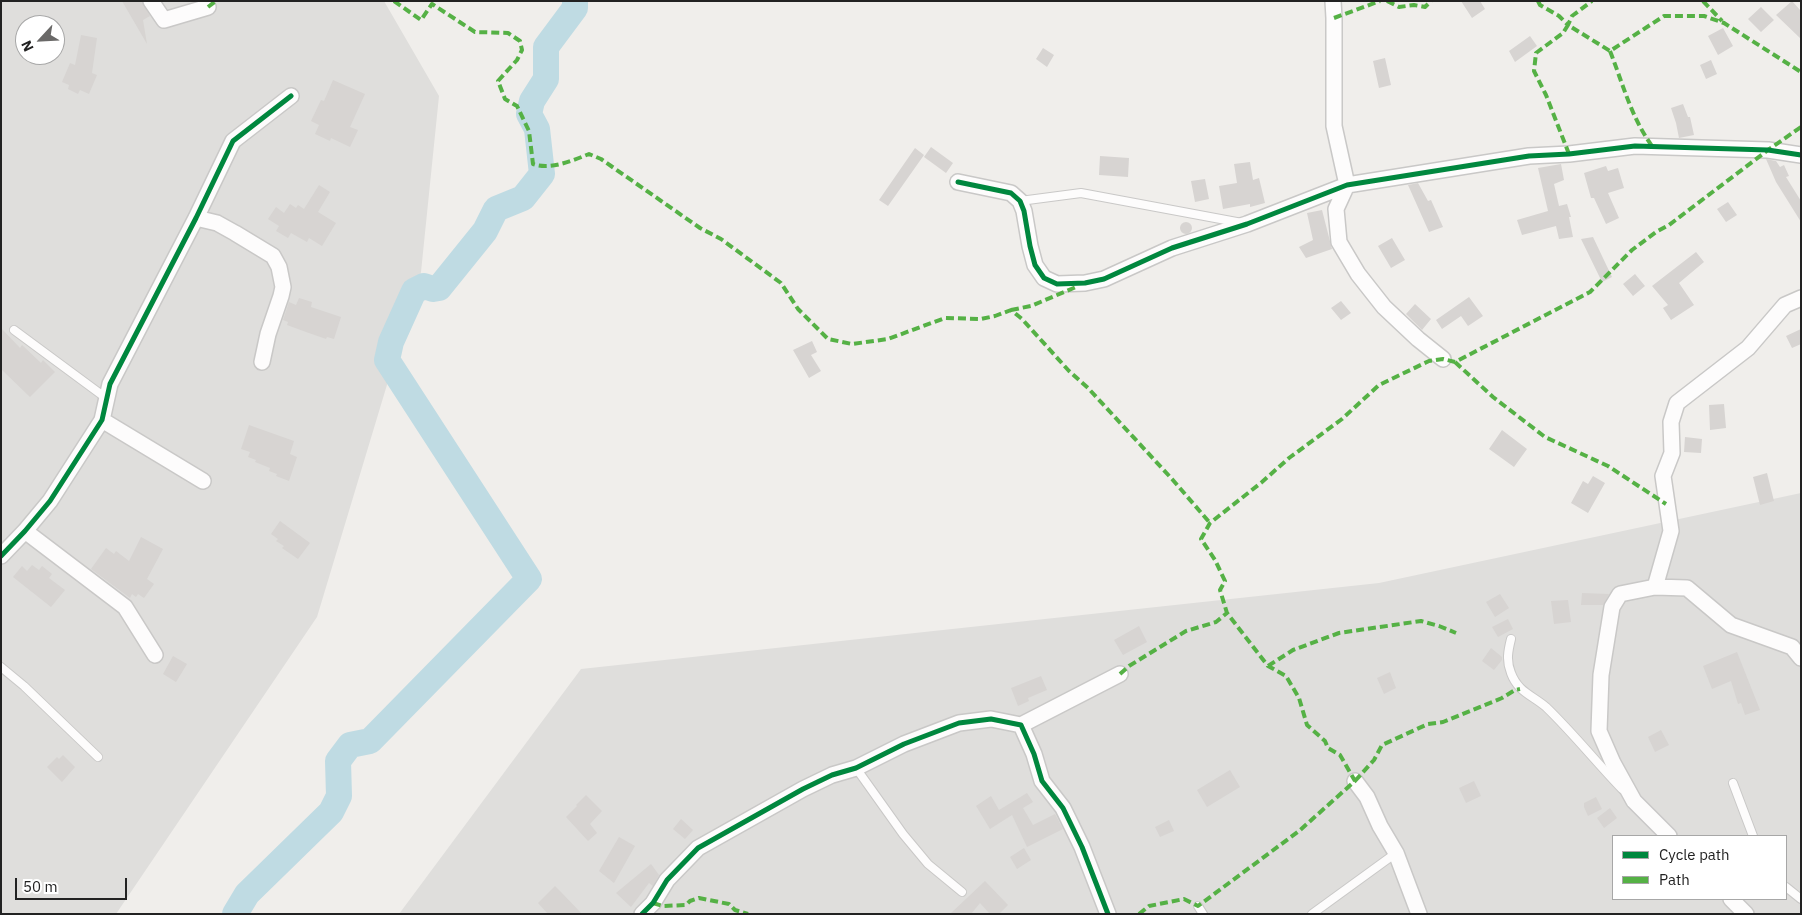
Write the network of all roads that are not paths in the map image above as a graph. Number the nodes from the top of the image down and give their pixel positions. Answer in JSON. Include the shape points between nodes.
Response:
{"nodes":[{"id":1,"x":151,"y":1,"type":"edge"},
{"id":2,"x":1333,"y":1,"type":"edge"},
{"id":3,"x":208,"y":7,"type":"dead end"},
{"id":4,"x":292,"y":96,"type":"dead end"},
{"id":5,"x":1801,"y":154,"type":"edge"},
{"id":6,"x":958,"y":182,"type":"dead end"},
{"id":7,"x":1347,"y":185,"type":"junction"},
{"id":8,"x":1020,"y":201,"type":"junction"},
{"id":9,"x":196,"y":218,"type":"junction"},
{"id":10,"x":1247,"y":224,"type":"junction"},
{"id":11,"x":1801,"y":298,"type":"edge"},
{"id":12,"x":14,"y":330,"type":"dead end"},
{"id":13,"x":1444,"y":359,"type":"dead end"},
{"id":14,"x":262,"y":362,"type":"dead end"},
{"id":15,"x":106,"y":398,"type":"junction"},
{"id":16,"x":102,"y":420,"type":"junction"},
{"id":17,"x":203,"y":481,"type":"dead end"},
{"id":18,"x":25,"y":532,"type":"junction"},
{"id":19,"x":1,"y":556,"type":"edge"},
{"id":20,"x":1655,"y":587,"type":"junction"},
{"id":21,"x":1511,"y":639,"type":"dead end"},
{"id":22,"x":155,"y":655,"type":"dead end"},
{"id":23,"x":1801,"y":658,"type":"edge"},
{"id":24,"x":1,"y":667,"type":"edge"},
{"id":25,"x":1120,"y":674,"type":"dead end"},
{"id":26,"x":1021,"y":725,"type":"junction"},
{"id":27,"x":98,"y":757,"type":"dead end"},
{"id":28,"x":856,"y":768,"type":"junction"},
{"id":29,"x":1355,"y":782,"type":"dead end"},
{"id":30,"x":1732,"y":783,"type":"dead end"},
{"id":31,"x":1634,"y":801,"type":"junction"},
{"id":32,"x":1668,"y":835,"type":"edge"},
{"id":33,"x":1753,"y":835,"type":"edge"},
{"id":34,"x":1396,"y":853,"type":"junction"},
{"id":35,"x":1787,"y":888,"type":"edge"},
{"id":36,"x":962,"y":892,"type":"dead end"},
{"id":37,"x":1801,"y":899,"type":"edge"},
{"id":38,"x":1732,"y":900,"type":"edge"},
{"id":39,"x":1198,"y":906,"type":"dead end"},
{"id":40,"x":642,"y":914,"type":"edge"},
{"id":41,"x":1108,"y":914,"type":"edge"},
{"id":42,"x":1203,"y":914,"type":"edge"},
{"id":43,"x":1312,"y":914,"type":"edge"},
{"id":44,"x":1419,"y":914,"type":"edge"},
{"id":45,"x":1746,"y":914,"type":"edge"}],
"edges":[{"from":1,"to":3,"type":"street","via":[[164,20]]},
{"from":2,"to":7,"type":"street","via":[[1334,126]]},
{"from":4,"to":9,"type":"street","via":[[233,141]]},
{"from":5,"to":7,"type":"street","via":[[1636,146],[1529,156]]},
{"from":6,"to":8,"type":"street","via":[[1010,193]]},
{"from":7,"to":10,"type":"street"},
{"from":7,"to":13,"type":"street","via":[[1336,209],[1339,242],[1358,274],[1384,307]]},
{"from":8,"to":10,"type":"lane","via":[[1081,192]]},
{"from":8,"to":10,"type":"street","via":[[1035,265],[1044,278],[1057,284],[1104,279],[1172,248]]},
{"from":9,"to":14,"type":"street","via":[[217,223],[236,233],[273,256],[279,267],[283,287]]},
{"from":9,"to":15,"type":"street","via":[[110,384]]},
{"from":11,"to":20,"type":"street","via":[[1785,305],[1748,348],[1677,403],[1671,422],[1672,453],[1663,476],[1671,530]]},
{"from":12,"to":15,"type":"lane"},
{"from":15,"to":16,"type":"street"},
{"from":16,"to":17,"type":"street"},
{"from":16,"to":18,"type":"street","via":[[50,501]]},
{"from":18,"to":19,"type":"street"},
{"from":18,"to":22,"type":"street","via":[[125,607]]},
{"from":20,"to":23,"type":"street","via":[[1687,588],[1731,625],[1792,647]]},
{"from":20,"to":31,"type":"street","via":[[1620,594],[1612,607],[1601,675],[1599,731]]},
{"from":21,"to":31,"type":"lane","via":[[1507,656],[1511,673],[1520,689],[1544,706]]},
{"from":24,"to":27,"type":"lane"},
{"from":25,"to":26,"type":"street"},
{"from":26,"to":28,"type":"street","via":[[991,719],[959,723],[904,744]]},
{"from":26,"to":41,"type":"street","via":[[1042,781],[1066,816],[1082,848]]},
{"from":28,"to":36,"type":"lane","via":[[928,864]]},
{"from":28,"to":40,"type":"street","via":[[804,789],[698,848],[667,880]]},
{"from":29,"to":34,"type":"street","via":[[1367,797]]},
{"from":30,"to":33,"type":"lane"},
{"from":31,"to":32,"type":"street"},
{"from":34,"to":43,"type":"lane"},
{"from":34,"to":44,"type":"street"},
{"from":35,"to":37,"type":"lane"},
{"from":38,"to":45,"type":"street"},
{"from":39,"to":42,"type":"lane"}]}
